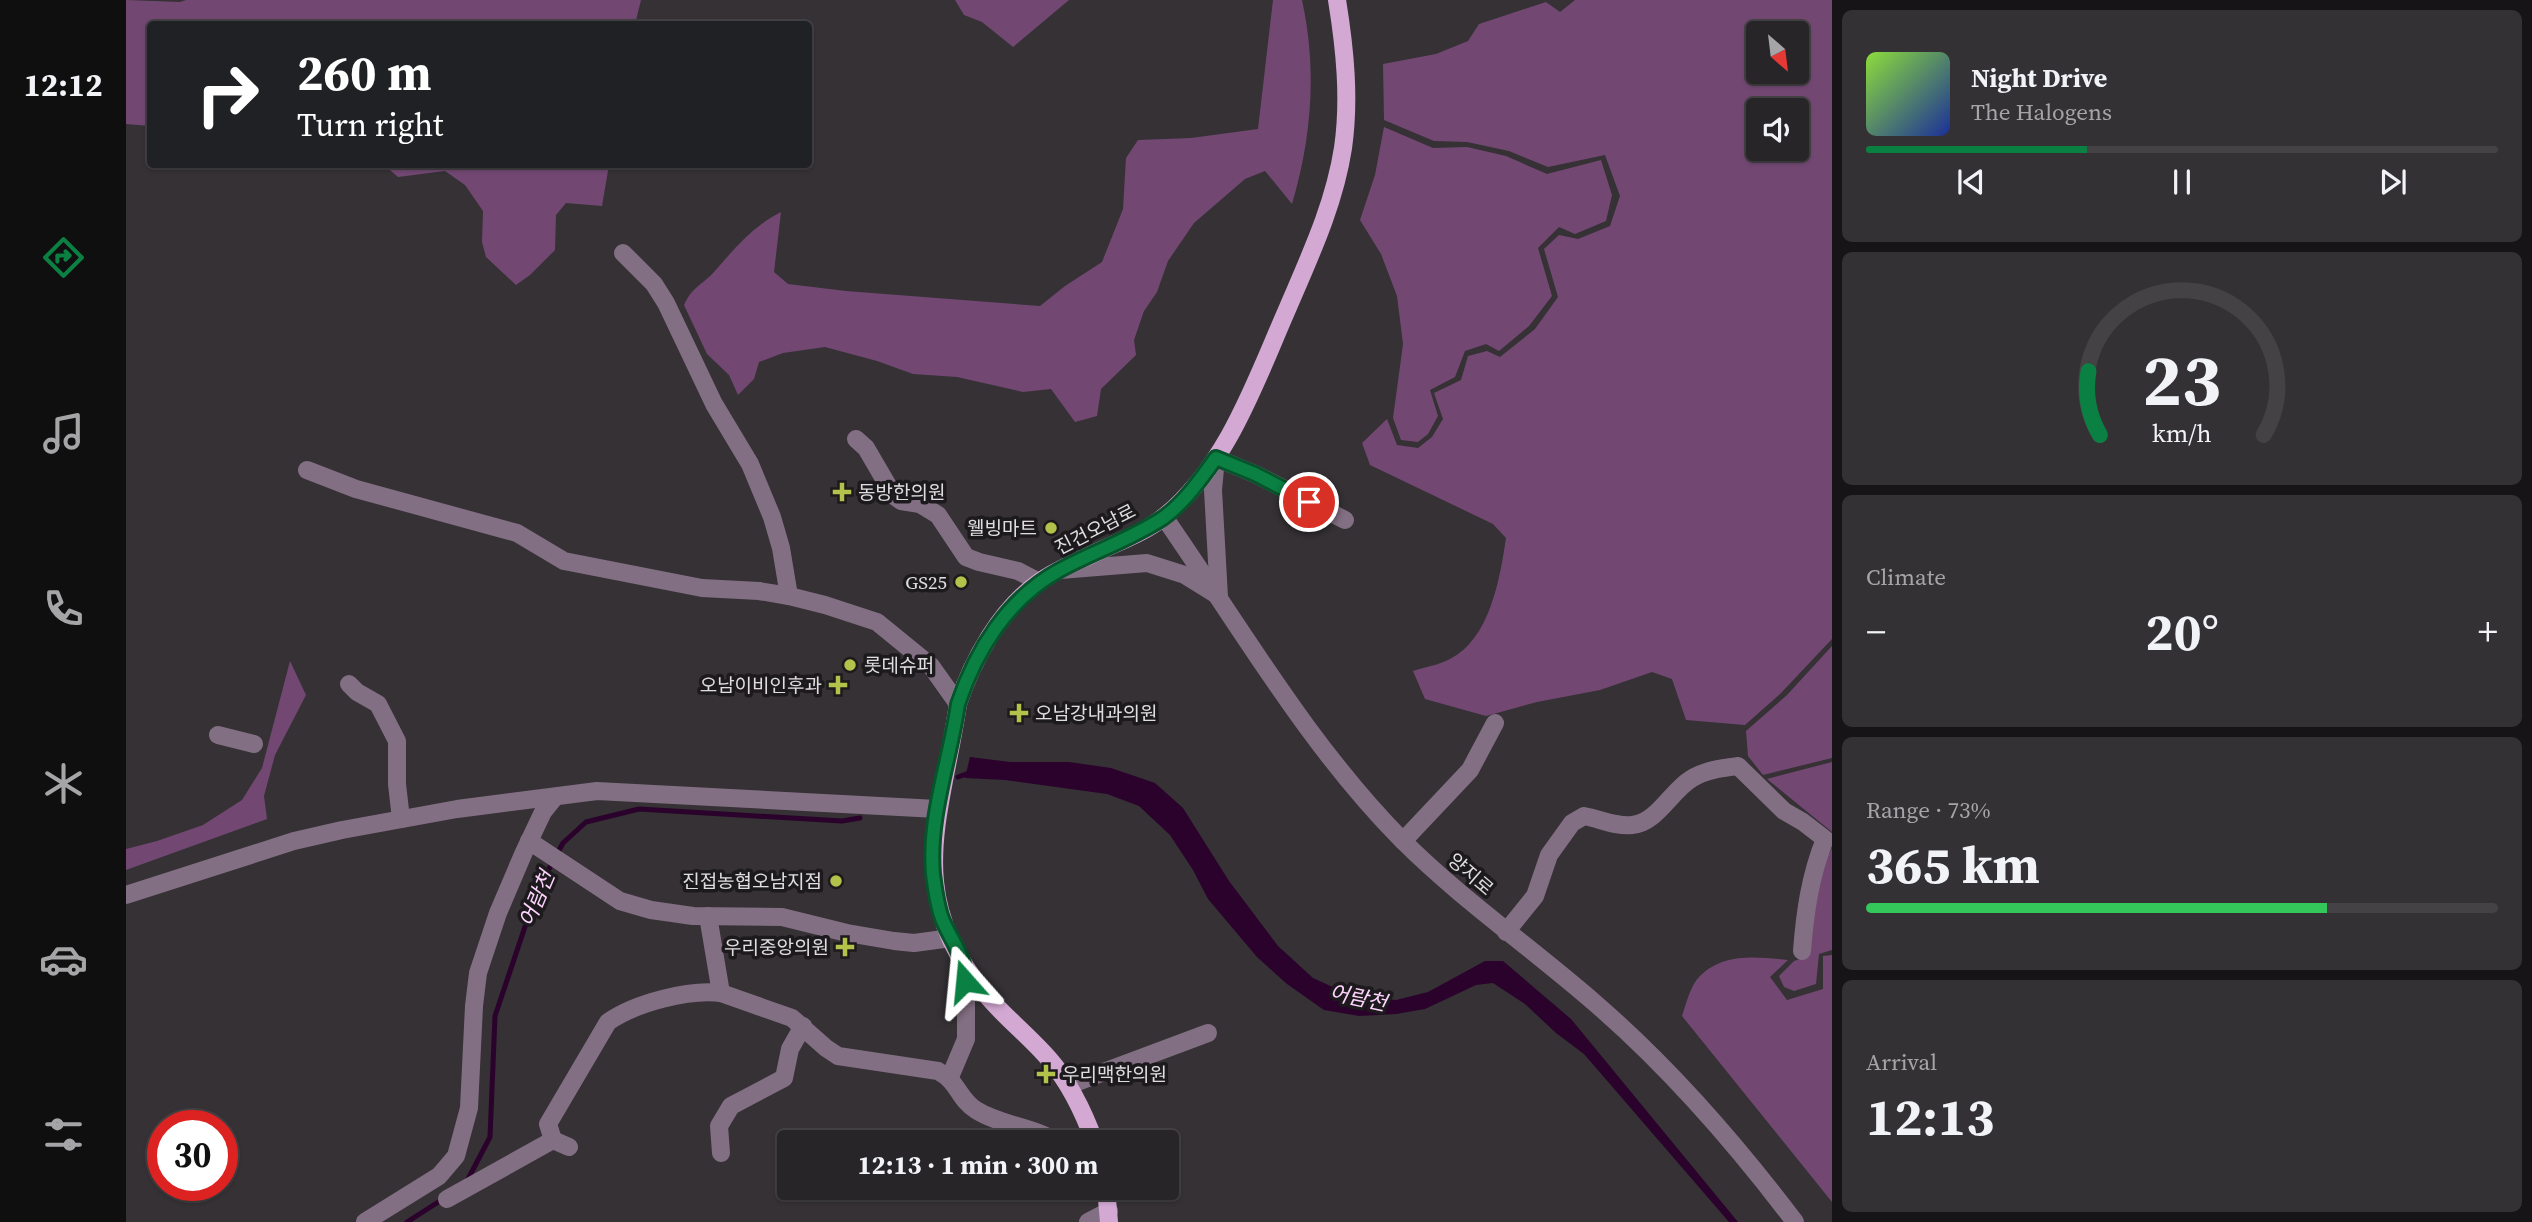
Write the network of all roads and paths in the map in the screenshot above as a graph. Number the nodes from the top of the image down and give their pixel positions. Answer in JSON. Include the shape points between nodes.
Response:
{"nodes":[{"id":1,"x":1337,"y":0,"type":"edge"},
{"id":2,"x":623,"y":253,"type":"dead end"},
{"id":3,"x":856,"y":439,"type":"dead end"},
{"id":4,"x":1216,"y":458,"type":"junction"},
{"id":5,"x":307,"y":470,"type":"dead end"},
{"id":6,"x":1164,"y":517,"type":"junction"},
{"id":7,"x":1345,"y":520,"type":"dead end"},
{"id":8,"x":1060,"y":570,"type":"junction"},
{"id":9,"x":1040,"y":582,"type":"junction"},
{"id":10,"x":789,"y":596,"type":"junction"},
{"id":11,"x":1219,"y":597,"type":"junction"},
{"id":12,"x":349,"y":684,"type":"dead end"},
{"id":13,"x":958,"y":704,"type":"junction"},
{"id":14,"x":1495,"y":723,"type":"dead end"},
{"id":15,"x":218,"y":735,"type":"dead end"},
{"id":16,"x":254,"y":744,"type":"dead end"},
{"id":17,"x":555,"y":797,"type":"junction"},
{"id":18,"x":937,"y":809,"type":"junction"},
{"id":19,"x":401,"y":819,"type":"junction"},
{"id":20,"x":529,"y":841,"type":"junction"},
{"id":21,"x":1403,"y":841,"type":"junction"},
{"id":22,"x":126,"y":895,"type":"edge"},
{"id":23,"x":708,"y":916,"type":"junction"},
{"id":24,"x":1506,"y":932,"type":"junction"},
{"id":25,"x":951,"y":939,"type":"junction"},
{"id":26,"x":1802,"y":951,"type":"dead end"},
{"id":27,"x":967,"y":969,"type":"junction"},
{"id":28,"x":721,"y":993,"type":"junction"},
{"id":29,"x":803,"y":1026,"type":"junction"},
{"id":30,"x":1208,"y":1033,"type":"dead end"},
{"id":31,"x":950,"y":1077,"type":"junction"},
{"id":32,"x":1069,"y":1085,"type":"junction"},
{"id":33,"x":1031,"y":1130,"type":"edge"},
{"id":34,"x":1089,"y":1130,"type":"edge"},
{"id":35,"x":721,"y":1153,"type":"dead end"},
{"id":36,"x":447,"y":1199,"type":"dead end"},
{"id":37,"x":1109,"y":1217,"type":"edge"},
{"id":38,"x":365,"y":1222,"type":"edge"},
{"id":39,"x":1088,"y":1222,"type":"edge"},
{"id":40,"x":1796,"y":1222,"type":"edge"}],
"edges":[{"from":1,"to":4,"type":"main road","name":"진건오남로","via":[[1346,106],[1335,188],[1268,353]]},
{"from":2,"to":10,"type":"street","via":[[666,303],[714,404],[750,464],[772,517]]},
{"from":3,"to":9,"type":"street","via":[[866,447],[894,496],[938,515],[966,557]]},
{"from":4,"to":6,"type":"main road","name":"진건오남로"},
{"from":4,"to":7,"type":"street"},
{"from":4,"to":11,"type":"street","via":[[1213,490]]},
{"from":5,"to":10,"type":"street","via":[[356,489],[517,533],[564,561],[702,588]]},
{"from":6,"to":8,"type":"main road","name":"진건오남로"},
{"from":6,"to":11,"type":"street","name":"양지로"},
{"from":8,"to":9,"type":"main road","name":"진건오남로"},
{"from":8,"to":11,"type":"street","via":[[1147,563],[1185,575]]},
{"from":9,"to":13,"type":"main road","name":"진건오남로","via":[[1020,597],[994,629]]},
{"from":10,"to":13,"type":"street","via":[[877,622],[931,666]]},
{"from":11,"to":21,"type":"street","name":"양지로","via":[[1301,717]]},
{"from":12,"to":19,"type":"street","via":[[378,704],[397,741]]},
{"from":13,"to":18,"type":"main road","name":"진건오남로"},
{"from":14,"to":21,"type":"street","via":[[1470,770]]},
{"from":15,"to":16,"type":"street"},
{"from":17,"to":18,"type":"street","via":[[597,791]]},
{"from":17,"to":19,"type":"street"},
{"from":17,"to":20,"type":"street"},
{"from":18,"to":25,"type":"main road","name":"진건오남로","via":[[933,877]]},
{"from":19,"to":22,"type":"street","via":[[294,841]]},
{"from":20,"to":23,"type":"street","via":[[620,901]]},
{"from":20,"to":38,"type":"street","via":[[478,973],[469,1108],[456,1156],[439,1176]]},
{"from":21,"to":24,"type":"street","name":"양지로"},
{"from":23,"to":25,"type":"street","via":[[782,917],[914,943]]},
{"from":23,"to":28,"type":"street"},
{"from":24,"to":26,"type":"street","via":[[1535,897],[1549,855],[1572,823],[1584,816],[1635,825],[1649,819],[1690,779],[1738,766],[1784,811],[1825,839],[1814,866]]},
{"from":24,"to":40,"type":"street","name":"양지로","via":[[1650,1054],[1705,1111]]},
{"from":25,"to":27,"type":"main road","name":"진건오남로"},
{"from":27,"to":31,"type":"street","via":[[966,1039]]},
{"from":27,"to":32,"type":"main road","name":"진건오남로"},
{"from":28,"to":29,"type":"street","via":[[776,1011]]},
{"from":28,"to":36,"type":"street","via":[[675,997],[634,1008],[608,1022],[548,1124],[561,1144]]},
{"from":29,"to":31,"type":"street","via":[[838,1056],[922,1067]]},
{"from":29,"to":35,"type":"street","via":[[790,1049],[784,1078],[731,1106],[719,1126]]},
{"from":30,"to":32,"type":"street"},
{"from":31,"to":33,"type":"street","via":[[978,1112]]},
{"from":32,"to":34,"type":"main road","name":"진건오남로"},
{"from":37,"to":39,"type":"street"}]}
